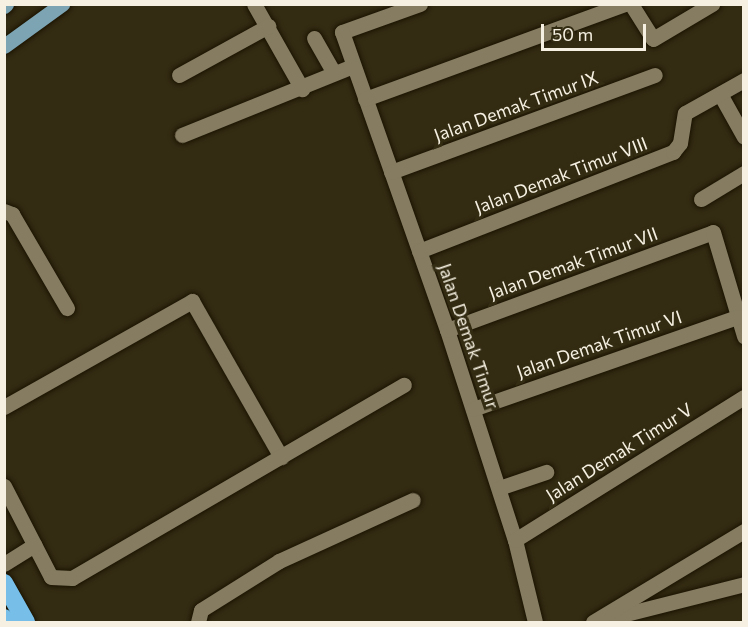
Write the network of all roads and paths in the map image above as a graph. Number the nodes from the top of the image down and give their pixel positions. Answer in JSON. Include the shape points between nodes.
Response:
{"nodes":[{"id":1,"x":62,"y":4,"type":"edge"},
{"id":2,"x":254,"y":4,"type":"edge"},
{"id":3,"x":420,"y":4,"type":"edge"},
{"id":4,"x":624,"y":4,"type":"edge"},
{"id":5,"x":631,"y":4,"type":"edge"},
{"id":6,"x":712,"y":4,"type":"edge"},
{"id":7,"x":268,"y":26,"type":"junction"},
{"id":8,"x":314,"y":38,"type":"dead end"},
{"id":9,"x":4,"y":46,"type":"edge"},
{"id":10,"x":353,"y":66,"type":"junction"},
{"id":11,"x":334,"y":73,"type":"junction"},
{"id":12,"x":179,"y":75,"type":"dead end"},
{"id":13,"x":655,"y":75,"type":"dead end"},
{"id":14,"x":744,"y":80,"type":"edge"},
{"id":15,"x":302,"y":89,"type":"junction"},
{"id":16,"x":720,"y":94,"type":"junction"},
{"id":17,"x":365,"y":99,"type":"junction"},
{"id":18,"x":182,"y":135,"type":"dead end"},
{"id":19,"x":744,"y":136,"type":"edge"},
{"id":20,"x":391,"y":172,"type":"junction"},
{"id":21,"x":744,"y":173,"type":"edge"},
{"id":22,"x":701,"y":199,"type":"dead end"},
{"id":23,"x":4,"y":211,"type":"edge"},
{"id":24,"x":420,"y":251,"type":"junction"},
{"id":25,"x":738,"y":290,"type":"edge"},
{"id":26,"x":67,"y":308,"type":"dead end"},
{"id":27,"x":737,"y":317,"type":"junction"},
{"id":28,"x":447,"y":330,"type":"junction"},
{"id":29,"x":744,"y":336,"type":"edge"},
{"id":30,"x":404,"y":385,"type":"dead end"},
{"id":31,"x":744,"y":397,"type":"edge"},
{"id":32,"x":4,"y":407,"type":"edge"},
{"id":33,"x":473,"y":409,"type":"junction"},
{"id":34,"x":281,"y":457,"type":"junction"},
{"id":35,"x":546,"y":472,"type":"dead end"},
{"id":36,"x":4,"y":486,"type":"edge"},
{"id":37,"x":499,"y":488,"type":"junction"},
{"id":38,"x":413,"y":500,"type":"dead end"},
{"id":39,"x":744,"y":531,"type":"edge"},
{"id":40,"x":515,"y":540,"type":"junction"},
{"id":41,"x":36,"y":544,"type":"junction"},
{"id":42,"x":4,"y":564,"type":"edge"},
{"id":43,"x":4,"y":583,"type":"edge"},
{"id":44,"x":744,"y":584,"type":"edge"},
{"id":45,"x":4,"y":618,"type":"edge"},
{"id":46,"x":7,"y":622,"type":"edge"},
{"id":47,"x":26,"y":622,"type":"edge"},
{"id":48,"x":198,"y":622,"type":"edge"},
{"id":49,"x":536,"y":622,"type":"edge"},
{"id":50,"x":594,"y":622,"type":"edge"}],
"edges":[{"from":1,"to":9,"type":"main road"},
{"from":2,"to":7,"type":"street"},
{"from":3,"to":10,"type":"street","name":"Jalan Demak Timur","via":[[344,30]]},
{"from":4,"to":17,"type":"street"},
{"from":5,"to":6,"type":"street","via":[[653,39]]},
{"from":7,"to":12,"type":"street"},
{"from":7,"to":15,"type":"street"},
{"from":8,"to":11,"type":"street"},
{"from":10,"to":11,"type":"street"},
{"from":10,"to":17,"type":"street","name":"Jalan Demak Timur"},
{"from":11,"to":15,"type":"street"},
{"from":13,"to":20,"type":"street","name":"Jalan Demak Timur IX"},
{"from":14,"to":16,"type":"street"},
{"from":15,"to":18,"type":"street"},
{"from":16,"to":19,"type":"street"},
{"from":16,"to":24,"type":"street","name":"Jalan Demak Timur VIII","via":[[688,110],[673,152]]},
{"from":17,"to":20,"type":"street","name":"Jalan Demak Timur"},
{"from":20,"to":24,"type":"street","name":"Jalan Demak Timur"},
{"from":21,"to":22,"type":"street"},
{"from":23,"to":26,"type":"street","via":[[12,213]]},
{"from":24,"to":28,"type":"street","name":"Jalan Demak Timur"},
{"from":25,"to":27,"type":"street"},
{"from":25,"to":28,"type":"street","name":"Jalan Demak Timur VII","via":[[713,232]]},
{"from":27,"to":29,"type":"street"},
{"from":27,"to":33,"type":"street","name":"Jalan Demak Timur VI"},
{"from":28,"to":33,"type":"street","name":"Jalan Demak Timur"},
{"from":30,"to":34,"type":"street"},
{"from":31,"to":40,"type":"street","name":"Jalan Demak Timur V"},
{"from":32,"to":34,"type":"street","via":[[192,302]]},
{"from":33,"to":37,"type":"street","name":"Jalan Demak Timur"},
{"from":34,"to":41,"type":"street","via":[[72,578],[51,577]]},
{"from":35,"to":37,"type":"street"},
{"from":36,"to":41,"type":"street"},
{"from":37,"to":40,"type":"street","name":"Jalan Demak Timur"},
{"from":38,"to":48,"type":"street","via":[[279,561],[201,610]]},
{"from":39,"to":50,"type":"street"},
{"from":40,"to":49,"type":"street","name":"Jalan Demak Timur"},
{"from":41,"to":42,"type":"street"},
{"from":43,"to":47,"type":"highway"},
{"from":44,"to":50,"type":"street"},
{"from":45,"to":46,"type":"highway"}]}
